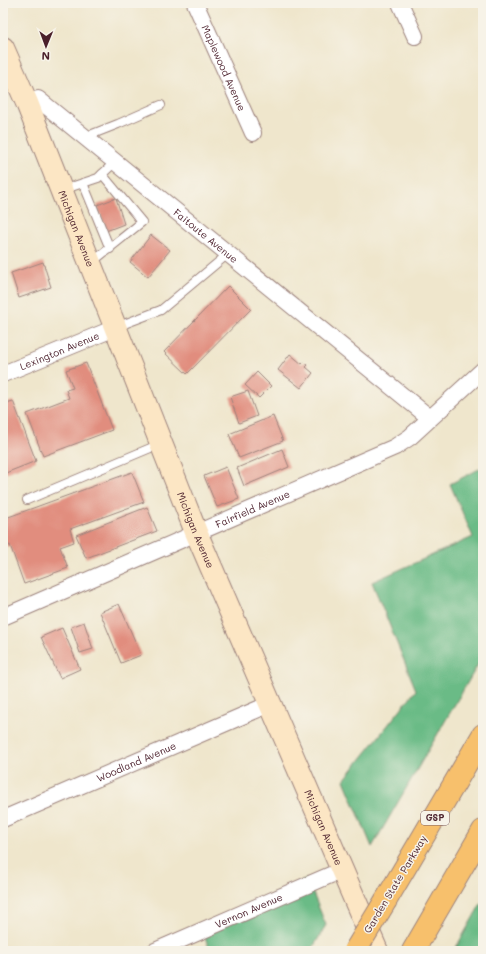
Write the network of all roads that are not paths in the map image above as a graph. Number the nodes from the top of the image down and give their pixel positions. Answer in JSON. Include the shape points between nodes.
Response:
{"nodes":[{"id":1,"x":195,"y":3,"type":"edge"},
{"id":2,"x":400,"y":3,"type":"edge"},
{"id":3,"x":415,"y":36,"type":"dead end"},
{"id":4,"x":3,"y":48,"type":"edge"},
{"id":5,"x":27,"y":103,"type":"junction"},
{"id":6,"x":161,"y":105,"type":"dead end"},
{"id":7,"x":253,"y":133,"type":"dead end"},
{"id":8,"x":85,"y":137,"type":"junction"},
{"id":9,"x":115,"y":162,"type":"junction"},
{"id":10,"x":102,"y":174,"type":"junction"},
{"id":11,"x":84,"y":183,"type":"junction"},
{"id":12,"x":62,"y":191,"type":"junction"},
{"id":13,"x":110,"y":248,"type":"junction"},
{"id":14,"x":228,"y":254,"type":"junction"},
{"id":15,"x":90,"y":264,"type":"junction"},
{"id":16,"x":115,"y":328,"type":"junction"},
{"id":17,"x":483,"y":370,"type":"edge"},
{"id":18,"x":3,"y":374,"type":"edge"},
{"id":19,"x":430,"y":418,"type":"junction"},
{"id":20,"x":161,"y":444,"type":"junction"},
{"id":21,"x":27,"y":500,"type":"dead end"},
{"id":22,"x":196,"y":532,"type":"junction"},
{"id":23,"x":3,"y":617,"type":"edge"},
{"id":24,"x":270,"y":704,"type":"junction"},
{"id":25,"x":483,"y":735,"type":"edge"},
{"id":26,"x":3,"y":819,"type":"edge"},
{"id":27,"x":483,"y":831,"type":"edge"},
{"id":28,"x":342,"y":870,"type":"junction"},
{"id":29,"x":155,"y":951,"type":"edge"},
{"id":30,"x":355,"y":951,"type":"edge"},
{"id":31,"x":377,"y":951,"type":"edge"},
{"id":32,"x":413,"y":951,"type":"edge"}],
"edges":[{"from":1,"to":7,"type":"street","name":"Maplewood Avenue"},
{"from":2,"to":3,"type":"street"},
{"from":4,"to":5,"type":"street"},
{"from":5,"to":8,"type":"street","name":"Faitoute Avenue","via":[[38,99]]},
{"from":5,"to":12,"type":"street","name":"Michigan Avenue"},
{"from":6,"to":8,"type":"lane"},
{"from":8,"to":9,"type":"street","name":"Faitoute Avenue"},
{"from":9,"to":10,"type":"lane"},
{"from":9,"to":14,"type":"street","name":"Faitoute Avenue"},
{"from":10,"to":11,"type":"lane"},
{"from":10,"to":13,"type":"lane","via":[[142,222]]},
{"from":11,"to":12,"type":"lane"},
{"from":11,"to":13,"type":"lane"},
{"from":12,"to":15,"type":"street","name":"Michigan Avenue"},
{"from":13,"to":15,"type":"lane"},
{"from":14,"to":16,"type":"lane","via":[[161,310]]},
{"from":14,"to":19,"type":"street","name":"Faitoute Avenue"},
{"from":15,"to":16,"type":"street","name":"Michigan Avenue"},
{"from":16,"to":18,"type":"street","name":"Lexington Avenue"},
{"from":16,"to":20,"type":"street","name":"Michigan Avenue"},
{"from":17,"to":19,"type":"street","name":"Fairfield Avenue"},
{"from":19,"to":22,"type":"street","name":"Fairfield Avenue","via":[[410,438],[381,454]]},
{"from":20,"to":21,"type":"lane"},
{"from":20,"to":22,"type":"street","name":"Michigan Avenue"},
{"from":22,"to":23,"type":"street","name":"Fairfield Avenue"},
{"from":22,"to":24,"type":"street","name":"Michigan Avenue"},
{"from":24,"to":26,"type":"street","name":"Woodland Avenue"},
{"from":24,"to":28,"type":"street","name":"Michigan Avenue"},
{"from":25,"to":30,"type":"highway","name":"Garden State Parkway","number":"GSP","bridge":true},
{"from":27,"to":32,"type":"highway"},
{"from":28,"to":29,"type":"street","name":"Vernon Avenue"},
{"from":28,"to":31,"type":"street","name":"Michigan Avenue"}]}
